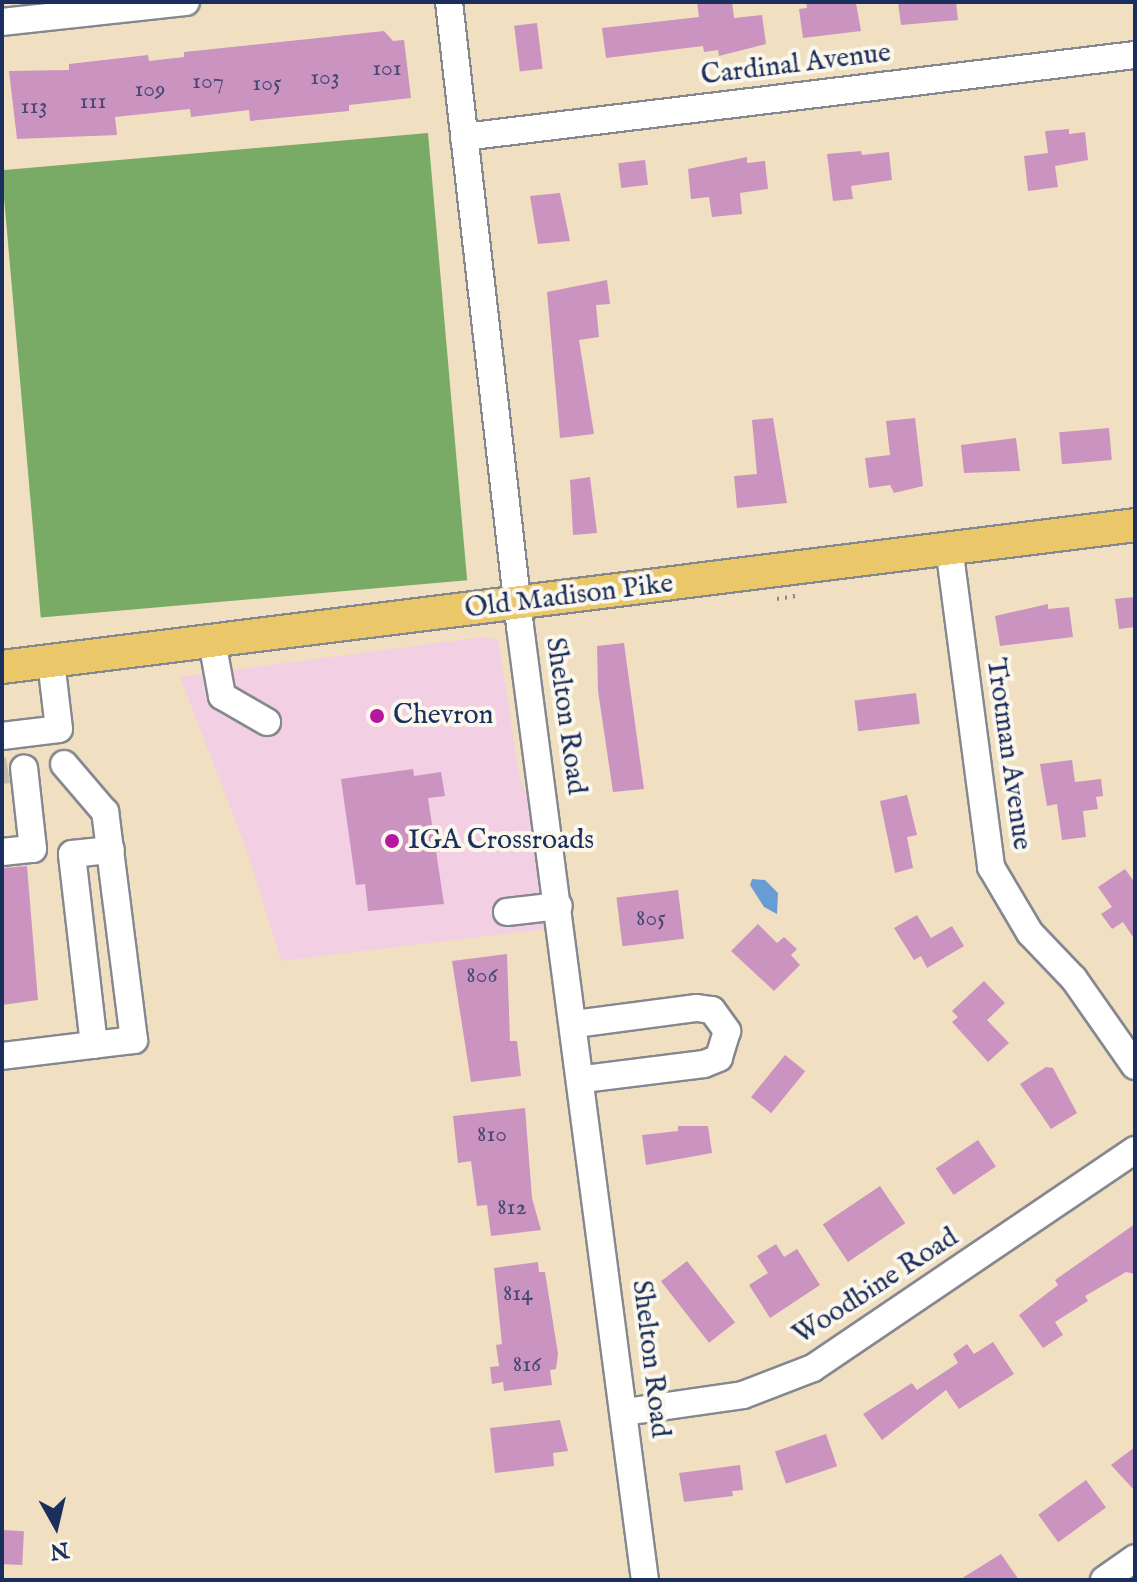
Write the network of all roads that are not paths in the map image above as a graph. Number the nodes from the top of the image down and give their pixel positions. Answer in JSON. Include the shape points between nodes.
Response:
{"nodes":[{"id":1,"x":186,"y":2,"type":"edge"},
{"id":2,"x":449,"y":2,"type":"edge"},
{"id":3,"x":2,"y":22,"type":"edge"},
{"id":4,"x":1135,"y":55,"type":"edge"},
{"id":5,"x":464,"y":137,"type":"junction"},
{"id":6,"x":1135,"y":525,"type":"edge"},
{"id":7,"x":949,"y":547,"type":"junction"},
{"id":8,"x":518,"y":604,"type":"junction"},
{"id":9,"x":212,"y":641,"type":"junction"},
{"id":10,"x":51,"y":661,"type":"junction"},
{"id":11,"x":2,"y":667,"type":"edge"},
{"id":12,"x":267,"y":722,"type":"dead end"},
{"id":13,"x":59,"y":729,"type":"junction"},
{"id":14,"x":2,"y":736,"type":"edge"},
{"id":15,"x":64,"y":764,"type":"junction"},
{"id":16,"x":111,"y":850,"type":"junction"},
{"id":17,"x":2,"y":852,"type":"edge"},
{"id":18,"x":559,"y":906,"type":"junction"},
{"id":19,"x":507,"y":912,"type":"dead end"},
{"id":20,"x":575,"y":1024,"type":"junction"},
{"id":21,"x":94,"y":1045,"type":"junction"},
{"id":22,"x":2,"y":1056,"type":"edge"},
{"id":23,"x":1135,"y":1066,"type":"edge"},
{"id":24,"x":583,"y":1079,"type":"junction"},
{"id":25,"x":1135,"y":1150,"type":"edge"},
{"id":26,"x":625,"y":1412,"type":"junction"},
{"id":27,"x":1135,"y":1558,"type":"edge"},
{"id":28,"x":645,"y":1580,"type":"edge"},
{"id":29,"x":1104,"y":1580,"type":"edge"}],
"edges":[{"from":1,"to":3,"type":"street"},
{"from":2,"to":5,"type":"street","name":"Shelton Road"},
{"from":4,"to":5,"type":"street","name":"Cardinal Avenue"},
{"from":5,"to":8,"type":"street","name":"Shelton Road"},
{"from":6,"to":7,"type":"main road","name":"Old Madison Pike"},
{"from":7,"to":8,"type":"main road","name":"Old Madison Pike"},
{"from":7,"to":23,"type":"street","name":"Trotman Avenue","via":[[991,867],[1030,933],[1074,979]]},
{"from":8,"to":9,"type":"main road","name":"Old Madison Pike"},
{"from":8,"to":18,"type":"street","name":"Shelton Road"},
{"from":9,"to":10,"type":"main road","name":"Old Madison Pike"},
{"from":9,"to":12,"type":"street","via":[[222,696]]},
{"from":10,"to":11,"type":"main road","name":"Old Madison Pike"},
{"from":10,"to":13,"type":"street"},
{"from":13,"to":14,"type":"street"},
{"from":13,"to":15,"type":"street"},
{"from":15,"to":16,"type":"street","via":[[105,812]]},
{"from":15,"to":17,"type":"street","via":[[16,769],[33,849]]},
{"from":16,"to":21,"type":"street","via":[[72,854]]},
{"from":16,"to":21,"type":"street","via":[[134,1040]]},
{"from":18,"to":19,"type":"street"},
{"from":18,"to":20,"type":"street","name":"Shelton Road"},
{"from":20,"to":24,"type":"street","name":"Shelton Road"},
{"from":20,"to":24,"type":"street","via":[[697,1008],[712,1010],[727,1031],[727,1046],[719,1058],[704,1064]]},
{"from":21,"to":22,"type":"street"},
{"from":24,"to":26,"type":"street","name":"Shelton Road"},
{"from":25,"to":26,"type":"street","name":"Woodbine Road","via":[[813,1368],[743,1395]]},
{"from":26,"to":28,"type":"street","name":"Shelton Road"},
{"from":27,"to":29,"type":"street"}]}
